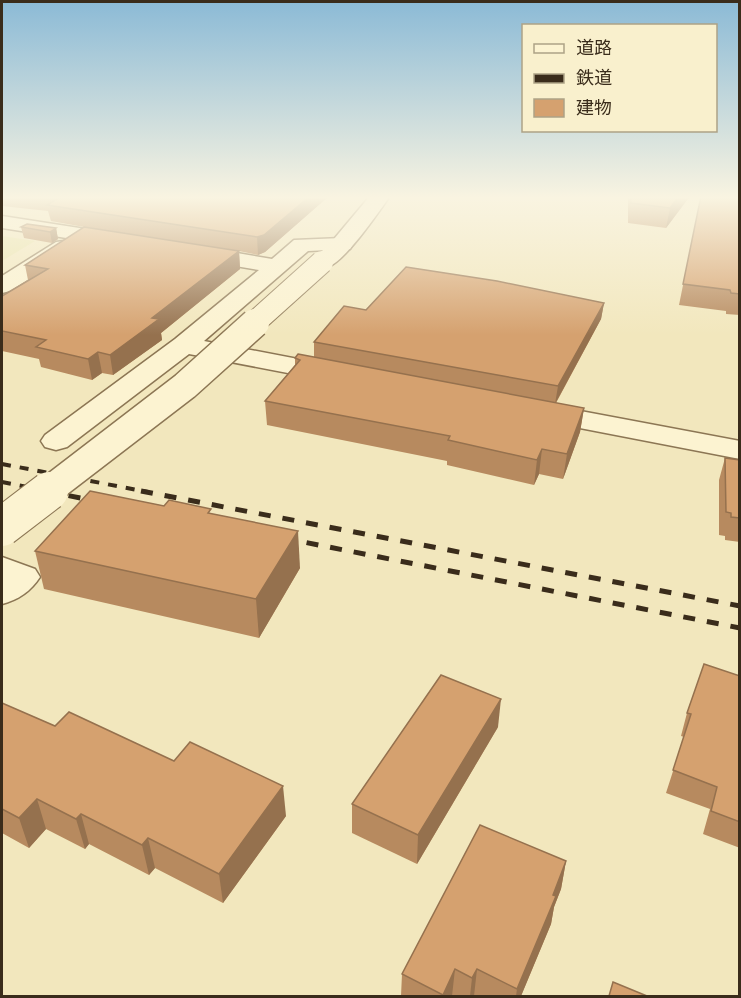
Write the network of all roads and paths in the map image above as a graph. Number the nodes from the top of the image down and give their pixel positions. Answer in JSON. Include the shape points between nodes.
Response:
{"nodes":[{"id":1,"x":72,"y":243,"type":"edge"},
{"id":2,"x":132,"y":243,"type":"edge"},
{"id":3,"x":341,"y":243,"type":"edge"},
{"id":4,"x":141,"y":244,"type":"edge"},
{"id":5,"x":175,"y":249,"type":"edge"},
{"id":6,"x":332,"y":253,"type":"junction"},
{"id":7,"x":278,"y":266,"type":"junction"},
{"id":8,"x":2,"y":286,"type":"edge"},
{"id":9,"x":184,"y":345,"type":"junction"},
{"id":10,"x":371,"y":381,"type":"edge"},
{"id":11,"x":512,"y":407,"type":"edge"},
{"id":12,"x":56,"y":441,"type":"dead end"},
{"id":13,"x":740,"y":450,"type":"edge"},
{"id":14,"x":2,"y":527,"type":"edge"},
{"id":15,"x":2,"y":568,"type":"edge"},
{"id":16,"x":2,"y":592,"type":"edge"}],
"edges":[{"from":1,"to":8,"type":"street"},
{"from":2,"to":4,"type":"street"},
{"from":3,"to":6,"type":"street"},
{"from":5,"to":7,"type":"street"},
{"from":6,"to":7,"type":"street","via":[[302,245]]},
{"from":6,"to":14,"type":"street","bridge":true,"via":[[185,386]]},
{"from":7,"to":9,"type":"street"},
{"from":9,"to":10,"type":"street"},
{"from":9,"to":12,"type":"street"},
{"from":11,"to":13,"type":"street"},
{"from":15,"to":16,"type":"street","via":[[22,577]]}]}
